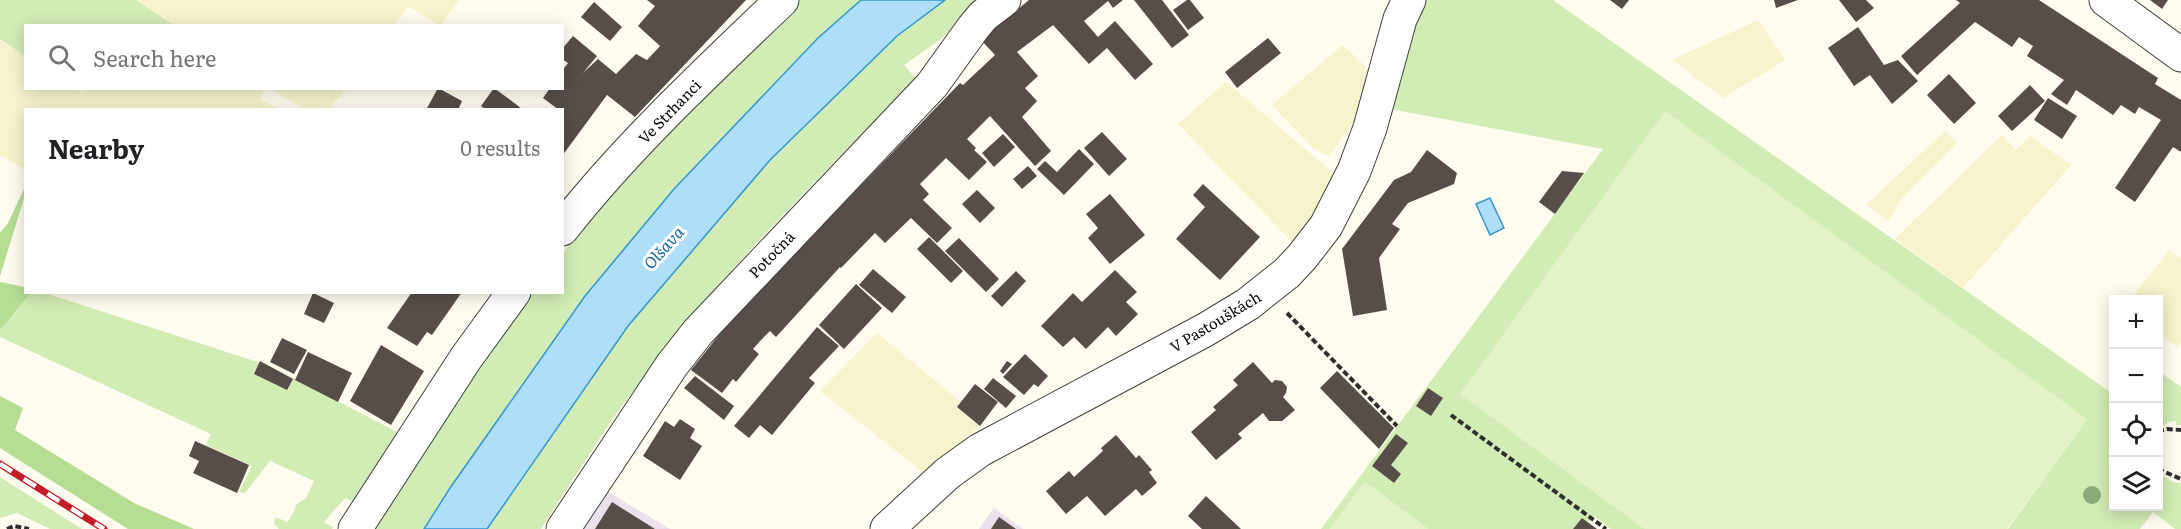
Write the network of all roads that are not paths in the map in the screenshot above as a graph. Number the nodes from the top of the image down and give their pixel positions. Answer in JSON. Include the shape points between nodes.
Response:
{"nodes":[{"id":1,"x":782,"y":0,"type":"edge"},
{"id":2,"x":1004,"y":0,"type":"edge"},
{"id":3,"x":1409,"y":0,"type":"edge"},
{"id":4,"x":2106,"y":0,"type":"edge"},
{"id":5,"x":2181,"y":55,"type":"edge"},
{"id":6,"x":564,"y":226,"type":"edge"},
{"id":7,"x":513,"y":294,"type":"edge"},
{"id":8,"x":355,"y":529,"type":"edge"},
{"id":9,"x":563,"y":529,"type":"edge"},
{"id":10,"x":887,"y":529,"type":"edge"}],
"edges":[{"from":1,"to":6,"type":"street","name":"Ve Strhanci","via":[[686,92]]},
{"from":2,"to":9,"type":"street","name":"Potočná","via":[[973,28],[932,85],[698,332]]},
{"from":3,"to":10,"type":"street","name":"V Pastouškách","via":[[1395,35],[1370,128],[1345,191],[1326,226],[1302,257],[1266,291],[1205,330],[980,450],[948,473]]},
{"from":4,"to":5,"type":"street"},
{"from":7,"to":8,"type":"street","via":[[466,358]]}]}
